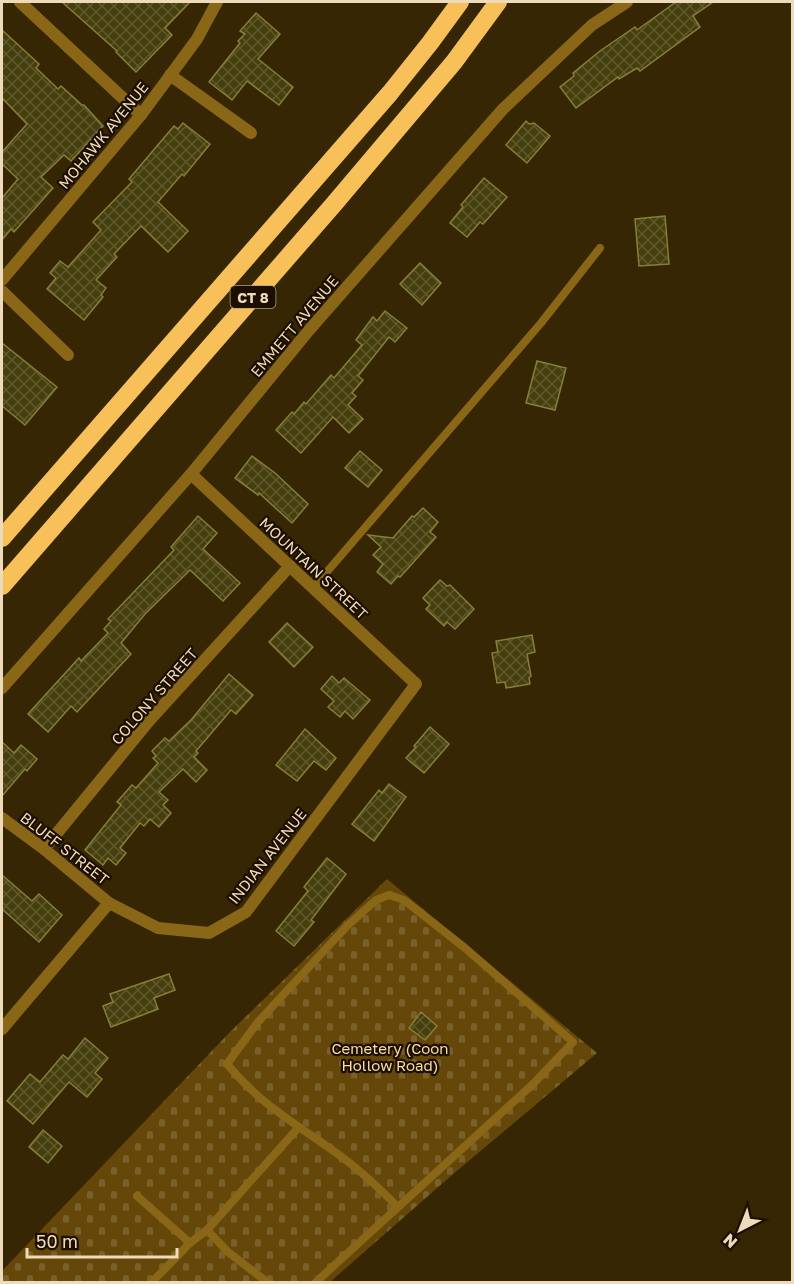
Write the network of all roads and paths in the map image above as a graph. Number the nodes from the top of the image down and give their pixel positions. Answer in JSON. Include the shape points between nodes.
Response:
{"nodes":[{"id":1,"x":20,"y":2,"type":"edge"},
{"id":2,"x":217,"y":2,"type":"edge"},
{"id":3,"x":460,"y":2,"type":"edge"},
{"id":4,"x":498,"y":2,"type":"edge"},
{"id":5,"x":627,"y":2,"type":"edge"},
{"id":6,"x":170,"y":75,"type":"junction"},
{"id":7,"x":141,"y":115,"type":"junction"},
{"id":8,"x":250,"y":133,"type":"dead end"},
{"id":9,"x":600,"y":248,"type":"dead end"},
{"id":10,"x":2,"y":280,"type":"edge"},
{"id":11,"x":2,"y":291,"type":"edge"},
{"id":12,"x":68,"y":355,"type":"dead end"},
{"id":13,"x":191,"y":474,"type":"junction"},
{"id":14,"x":2,"y":538,"type":"edge"},
{"id":15,"x":290,"y":566,"type":"junction"},
{"id":16,"x":2,"y":586,"type":"edge"},
{"id":17,"x":313,"y":588,"type":"junction"},
{"id":18,"x":416,"y":684,"type":"joint"},
{"id":19,"x":2,"y":688,"type":"edge"},
{"id":20,"x":2,"y":818,"type":"edge"},
{"id":21,"x":44,"y":849,"type":"junction"},
{"id":22,"x":109,"y":903,"type":"junction"},
{"id":23,"x":2,"y":1029,"type":"edge"},
{"id":24,"x":298,"y":1128,"type":"junction"},
{"id":25,"x":137,"y":1196,"type":"dead end"},
{"id":26,"x":398,"y":1207,"type":"junction"},
{"id":27,"x":207,"y":1230,"type":"junction"},
{"id":28,"x":190,"y":1243,"type":"junction"},
{"id":29,"x":152,"y":1282,"type":"edge"},
{"id":30,"x":267,"y":1282,"type":"edge"},
{"id":31,"x":316,"y":1282,"type":"edge"}],
"edges":[{"from":1,"to":7,"type":"street"},
{"from":2,"to":6,"type":"street","name":"MOHAWK AVENUE","via":[[197,39]]},
{"from":3,"to":14,"type":"highway","number":"CT 8","via":[[390,93]]},
{"from":4,"to":16,"type":"highway","number":"CT 8","via":[[454,62],[334,204]]},
{"from":5,"to":13,"type":"street","name":"EMMETT AVENUE","via":[[592,26],[503,109],[310,330]]},
{"from":6,"to":7,"type":"street","name":"MOHAWK AVENUE"},
{"from":6,"to":8,"type":"street"},
{"from":7,"to":10,"type":"street","name":"MOHAWK AVENUE"},
{"from":9,"to":17,"type":"lane","via":[[541,323]]},
{"from":11,"to":12,"type":"street"},
{"from":13,"to":15,"type":"street","name":"MOUNTAIN STREET"},
{"from":13,"to":19,"type":"street","name":"EMMETT AVENUE"},
{"from":15,"to":17,"type":"street","name":"MOUNTAIN STREET"},
{"from":15,"to":21,"type":"street","name":"COLONY STREET","via":[[149,721]]},
{"from":17,"to":18,"type":"street","name":"MOUNTAIN STREET"},
{"from":18,"to":22,"type":"street","name":"INDIAN AVENUE","via":[[246,912],[209,933],[158,928]]},
{"from":20,"to":21,"type":"street","name":"BLUFF STREET"},
{"from":21,"to":22,"type":"street","name":"BLUFF STREET"},
{"from":22,"to":23,"type":"street"},
{"from":24,"to":26,"type":"lane","via":[[363,1174]]},
{"from":24,"to":26,"type":"lane","via":[[244,1085],[227,1064],[258,1022],[347,926],[376,900],[389,895],[404,900],[573,1042],[533,1084]]},
{"from":24,"to":27,"type":"lane"},
{"from":25,"to":28,"type":"lane"},
{"from":26,"to":31,"type":"lane"},
{"from":27,"to":28,"type":"lane"},
{"from":27,"to":30,"type":"lane"},
{"from":28,"to":29,"type":"lane"}]}
